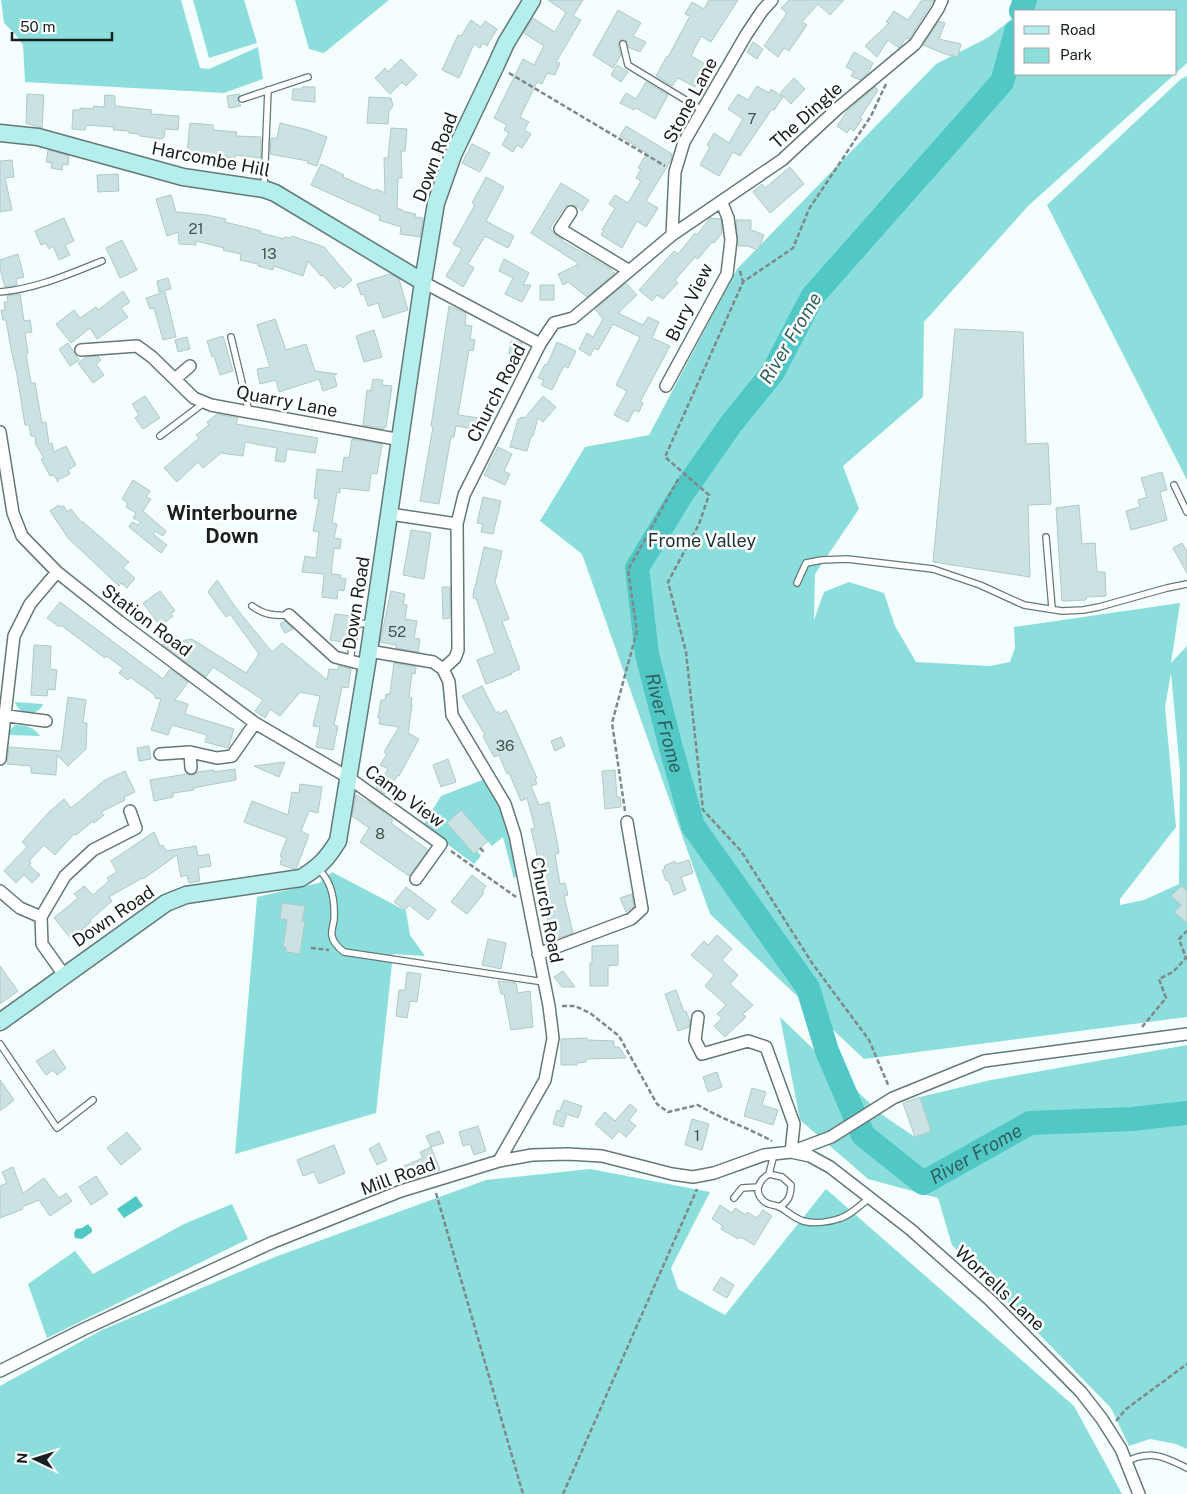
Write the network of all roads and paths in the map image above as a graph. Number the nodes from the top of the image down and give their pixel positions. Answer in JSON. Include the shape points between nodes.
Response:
{"nodes":[{"id":1,"x":532,"y":0,"type":"edge"},
{"id":2,"x":772,"y":0,"type":"edge"},
{"id":3,"x":942,"y":0,"type":"edge"},
{"id":4,"x":623,"y":44,"type":"dead end"},
{"id":5,"x":496,"y":65,"type":"junction"},
{"id":6,"x":308,"y":77,"type":"dead end"},
{"id":7,"x":887,"y":83,"type":"dead end"},
{"id":8,"x":268,"y":90,"type":"junction"},
{"id":9,"x":242,"y":99,"type":"dead end"},
{"id":10,"x":702,"y":110,"type":"junction"},
{"id":11,"x":0,"y":133,"type":"edge"},
{"id":12,"x":675,"y":172,"type":"junction"},
{"id":13,"x":264,"y":189,"type":"junction"},
{"id":14,"x":722,"y":202,"type":"junction"},
{"id":15,"x":571,"y":212,"type":"dead end"},
{"id":16,"x":672,"y":235,"type":"junction"},
{"id":17,"x":102,"y":261,"type":"dead end"},
{"id":18,"x":628,"y":270,"type":"junction"},
{"id":19,"x":423,"y":282,"type":"junction"},
{"id":20,"x":0,"y":292,"type":"edge"},
{"id":21,"x":231,"y":337,"type":"dead end"},
{"id":22,"x":540,"y":344,"type":"junction"},
{"id":23,"x":81,"y":350,"type":"dead end"},
{"id":24,"x":190,"y":366,"type":"dead end"},
{"id":25,"x":175,"y":379,"type":"junction"},
{"id":26,"x":666,"y":386,"type":"dead end"},
{"id":27,"x":204,"y":402,"type":"junction"},
{"id":28,"x":250,"y":412,"type":"junction"},
{"id":29,"x":0,"y":432,"type":"edge"},
{"id":30,"x":160,"y":436,"type":"dead end"},
{"id":31,"x":401,"y":440,"type":"junction"},
{"id":32,"x":680,"y":476,"type":"dead end"},
{"id":33,"x":1174,"y":485,"type":"dead end"},
{"id":34,"x":1187,"y":512,"type":"edge"},
{"id":35,"x":390,"y":514,"type":"junction"},
{"id":36,"x":457,"y":524,"type":"junction"},
{"id":37,"x":1046,"y":537,"type":"dead end"},
{"id":38,"x":57,"y":572,"type":"junction"},
{"id":39,"x":797,"y":583,"type":"dead end"},
{"id":40,"x":1187,"y":584,"type":"edge"},
{"id":41,"x":252,"y":606,"type":"dead end"},
{"id":42,"x":1052,"y":608,"type":"junction"},
{"id":43,"x":289,"y":615,"type":"joint"},
{"id":44,"x":373,"y":622,"type":"junction"},
{"id":45,"x":368,"y":658,"type":"junction"},
{"id":46,"x":350,"y":661,"type":"junction"},
{"id":47,"x":443,"y":669,"type":"junction"},
{"id":48,"x":4,"y":689,"type":"edge"},
{"id":49,"x":2,"y":715,"type":"edge"},
{"id":50,"x":46,"y":721,"type":"dead end"},
{"id":51,"x":255,"y":723,"type":"junction"},
{"id":52,"x":190,"y":752,"type":"junction"},
{"id":53,"x":160,"y":754,"type":"dead end"},
{"id":54,"x":0,"y":759,"type":"edge"},
{"id":55,"x":191,"y":768,"type":"dead end"},
{"id":56,"x":349,"y":778,"type":"junction"},
{"id":57,"x":130,"y":812,"type":"dead end"},
{"id":58,"x":627,"y":822,"type":"joint"},
{"id":59,"x":441,"y":844,"type":"junction"},
{"id":60,"x":480,"y":848,"type":"dead end"},
{"id":61,"x":484,"y":853,"type":"dead end"},
{"id":62,"x":316,"y":868,"type":"junction"},
{"id":63,"x":416,"y":879,"type":"dead end"},
{"id":64,"x":0,"y":891,"type":"edge"},
{"id":65,"x":528,"y":903,"type":"junction"},
{"id":66,"x":41,"y":917,"type":"junction"},
{"id":67,"x":1187,"y":931,"type":"edge"},
{"id":68,"x":538,"y":954,"type":"junction"},
{"id":69,"x":64,"y":975,"type":"junction"},
{"id":70,"x":544,"y":982,"type":"junction"},
{"id":71,"x":549,"y":1006,"type":"junction"},
{"id":72,"x":698,"y":1017,"type":"dead end"},
{"id":73,"x":0,"y":1022,"type":"edge"},
{"id":74,"x":1187,"y":1034,"type":"edge"},
{"id":75,"x":1130,"y":1042,"type":"junction"},
{"id":76,"x":0,"y":1044,"type":"edge"},
{"id":77,"x":893,"y":1098,"type":"junction"},
{"id":78,"x":93,"y":1100,"type":"dead end"},
{"id":79,"x":791,"y":1152,"type":"junction"},
{"id":80,"x":774,"y":1154,"type":"junction"},
{"id":81,"x":499,"y":1161,"type":"junction"},
{"id":82,"x":704,"y":1174,"type":"junction"},
{"id":83,"x":769,"y":1174,"type":"junction"},
{"id":84,"x":432,"y":1181,"type":"junction"},
{"id":85,"x":758,"y":1187,"type":"junction"},
{"id":86,"x":734,"y":1198,"type":"dead end"},
{"id":87,"x":870,"y":1198,"type":"junction"},
{"id":88,"x":778,"y":1206,"type":"junction"},
{"id":89,"x":1187,"y":1364,"type":"edge"},
{"id":90,"x":0,"y":1370,"type":"edge"},
{"id":91,"x":1108,"y":1429,"type":"junction"},
{"id":92,"x":1126,"y":1462,"type":"junction"},
{"id":93,"x":1187,"y":1468,"type":"edge"},
{"id":94,"x":523,"y":1494,"type":"edge"},
{"id":95,"x":563,"y":1494,"type":"edge"},
{"id":96,"x":1139,"y":1494,"type":"edge"}],
"edges":[{"from":1,"to":5,"type":"street","name":"Down Road"},
{"from":2,"to":10,"type":"street","name":"Stone Lane","via":[[746,35]]},
{"from":3,"to":14,"type":"street","name":"The Dingle","via":[[915,44],[782,160]]},
{"from":4,"to":10,"type":"lane","via":[[628,65]]},
{"from":5,"to":12,"type":"path"},
{"from":5,"to":19,"type":"street","name":"Down Road","via":[[453,155],[436,203]]},
{"from":6,"to":8,"type":"lane"},
{"from":7,"to":77,"type":"path","via":[[871,116],[809,208],[793,248],[743,282],[665,457],[709,495],[699,524],[668,582],[686,652],[703,810],[741,850],[812,963],[869,1040]]},
{"from":8,"to":9,"type":"lane"},
{"from":8,"to":13,"type":"lane"},
{"from":10,"to":12,"type":"street","name":"Stone Lane","via":[[684,142]]},
{"from":11,"to":13,"type":"street","name":"Harcombe Hill","via":[[38,137],[183,177]]},
{"from":12,"to":16,"type":"street","name":"Stone Lane"},
{"from":13,"to":19,"type":"street","name":"Harcombe Hill"},
{"from":14,"to":16,"type":"street","name":"The Dingle"},
{"from":14,"to":26,"type":"street","name":"Bury View","via":[[731,240],[727,274]]},
{"from":15,"to":18,"type":"street","via":[[560,229]]},
{"from":16,"to":18,"type":"street"},
{"from":17,"to":20,"type":"lane","via":[[45,283],[18,291]]},
{"from":18,"to":22,"type":"street","via":[[572,318],[554,323]]},
{"from":19,"to":22,"type":"street","name":"Church Road"},
{"from":19,"to":31,"type":"street","name":"Down Road"},
{"from":21,"to":28,"type":"lane"},
{"from":22,"to":36,"type":"street","name":"Church Road","via":[[464,495]]},
{"from":23,"to":25,"type":"street","name":"Quarry Lane","via":[[137,346]]},
{"from":24,"to":25,"type":"street"},
{"from":25,"to":27,"type":"street","name":"Quarry Lane","via":[[194,398]]},
{"from":27,"to":28,"type":"street","name":"Quarry Lane"},
{"from":27,"to":30,"type":"lane"},
{"from":28,"to":31,"type":"street","name":"Quarry Lane"},
{"from":29,"to":38,"type":"street","name":"Station Road","via":[[13,512],[22,536]]},
{"from":31,"to":35,"type":"street","name":"Down Road"},
{"from":32,"to":58,"type":"path","via":[[628,570],[637,632],[612,723]]},
{"from":33,"to":34,"type":"lane"},
{"from":35,"to":36,"type":"street"},
{"from":35,"to":44,"type":"street","name":"Down Road"},
{"from":36,"to":47,"type":"street","name":"Church Road","via":[[458,650],[455,658]]},
{"from":37,"to":42,"type":"lane"},
{"from":38,"to":48,"type":"street","via":[[30,604],[14,636]]},
{"from":38,"to":51,"type":"street","name":"Station Road"},
{"from":39,"to":42,"type":"lane","via":[[806,563],[847,559],[933,569],[980,585],[1024,606]]},
{"from":40,"to":42,"type":"lane","via":[[1083,610]]},
{"from":41,"to":43,"type":"lane","via":[[268,614]]},
{"from":43,"to":46,"type":"street","via":[[335,658]]},
{"from":44,"to":45,"type":"street","name":"Down Road"},
{"from":44,"to":46,"type":"lane","via":[[359,624],[355,628]]},
{"from":45,"to":46,"type":"street"},
{"from":45,"to":47,"type":"street","via":[[433,662]]},
{"from":45,"to":56,"type":"street","name":"Down Road"},
{"from":47,"to":65,"type":"street","name":"Church Road","via":[[449,682],[452,715],[505,804],[515,835]]},
{"from":48,"to":49,"type":"street"},
{"from":49,"to":50,"type":"street"},
{"from":49,"to":54,"type":"street"},
{"from":51,"to":52,"type":"street","via":[[232,756],[217,758]]},
{"from":51,"to":56,"type":"street","name":"Station Road"},
{"from":52,"to":53,"type":"street"},
{"from":52,"to":55,"type":"street"},
{"from":56,"to":59,"type":"street","name":"Camp View"},
{"from":56,"to":62,"type":"street","name":"Down Road","via":[[338,841],[328,858]]},
{"from":57,"to":66,"type":"street","via":[[136,828],[93,850],[65,876]]},
{"from":58,"to":68,"type":"street","via":[[642,909],[631,919]]},
{"from":59,"to":63,"type":"street","name":"Camp View"},
{"from":59,"to":65,"type":"path","name":"Camp View"},
{"from":60,"to":61,"type":"path"},
{"from":62,"to":69,"type":"street","name":"Down Road","via":[[301,878],[186,896],[166,903]]},
{"from":62,"to":70,"type":"lane","via":[[329,882],[334,905],[332,937],[344,952]]},
{"from":64,"to":66,"type":"street","via":[[20,908]]},
{"from":65,"to":68,"type":"street","name":"Church Road"},
{"from":66,"to":69,"type":"street","via":[[42,944]]},
{"from":67,"to":75,"type":"path","via":[[1180,939],[1186,958],[1173,972],[1159,979],[1166,998]]},
{"from":68,"to":70,"type":"street","name":"Church Road"},
{"from":69,"to":73,"type":"street","name":"Down Road"},
{"from":70,"to":71,"type":"street","name":"Church Road"},
{"from":71,"to":79,"type":"path","via":[[575,1006],[590,1013],[619,1036],[657,1104],[668,1112],[698,1105]]},
{"from":71,"to":81,"type":"street","name":"Church Road","via":[[553,1038],[545,1080]]},
{"from":72,"to":79,"type":"street","via":[[695,1040],[702,1054],[748,1041],[766,1047],[794,1124]]},
{"from":74,"to":75,"type":"street","name":"Mill Road"},
{"from":75,"to":77,"type":"street","name":"Mill Road","via":[[984,1061]]},
{"from":76,"to":78,"type":"lane","via":[[57,1128]]},
{"from":77,"to":79,"type":"street","name":"Mill Road","via":[[831,1137]]},
{"from":79,"to":80,"type":"street","name":"Mill Road"},
{"from":79,"to":87,"type":"street","name":"Worrells Lane","via":[[810,1156],[830,1167]]},
{"from":80,"to":82,"type":"street","name":"Mill Road"},
{"from":80,"to":83,"type":"lane"},
{"from":81,"to":82,"type":"street","name":"Mill Road","via":[[532,1155],[602,1156],[672,1174],[693,1177]]},
{"from":81,"to":84,"type":"street","name":"Mill Road"},
{"from":82,"to":95,"type":"path"},
{"from":83,"to":85,"type":"lane"},
{"from":83,"to":88,"type":"lane","via":[[782,1177],[791,1185],[789,1198]]},
{"from":84,"to":90,"type":"street","name":"Mill Road","via":[[271,1243]]},
{"from":84,"to":94,"type":"path"},
{"from":85,"to":86,"type":"lane","via":[[742,1188]]},
{"from":85,"to":88,"type":"lane","via":[[765,1202]]},
{"from":87,"to":88,"type":"lane","via":[[844,1218],[825,1222],[804,1221]]},
{"from":87,"to":91,"type":"street","name":"Worrells Lane","via":[[990,1300],[1081,1392]]},
{"from":89,"to":91,"type":"path","via":[[1126,1409]]},
{"from":91,"to":92,"type":"street","name":"Worrells Lane"},
{"from":92,"to":93,"type":"lane","via":[[1138,1456],[1164,1457]]},
{"from":92,"to":96,"type":"street","name":"Worrells Lane"}]}
